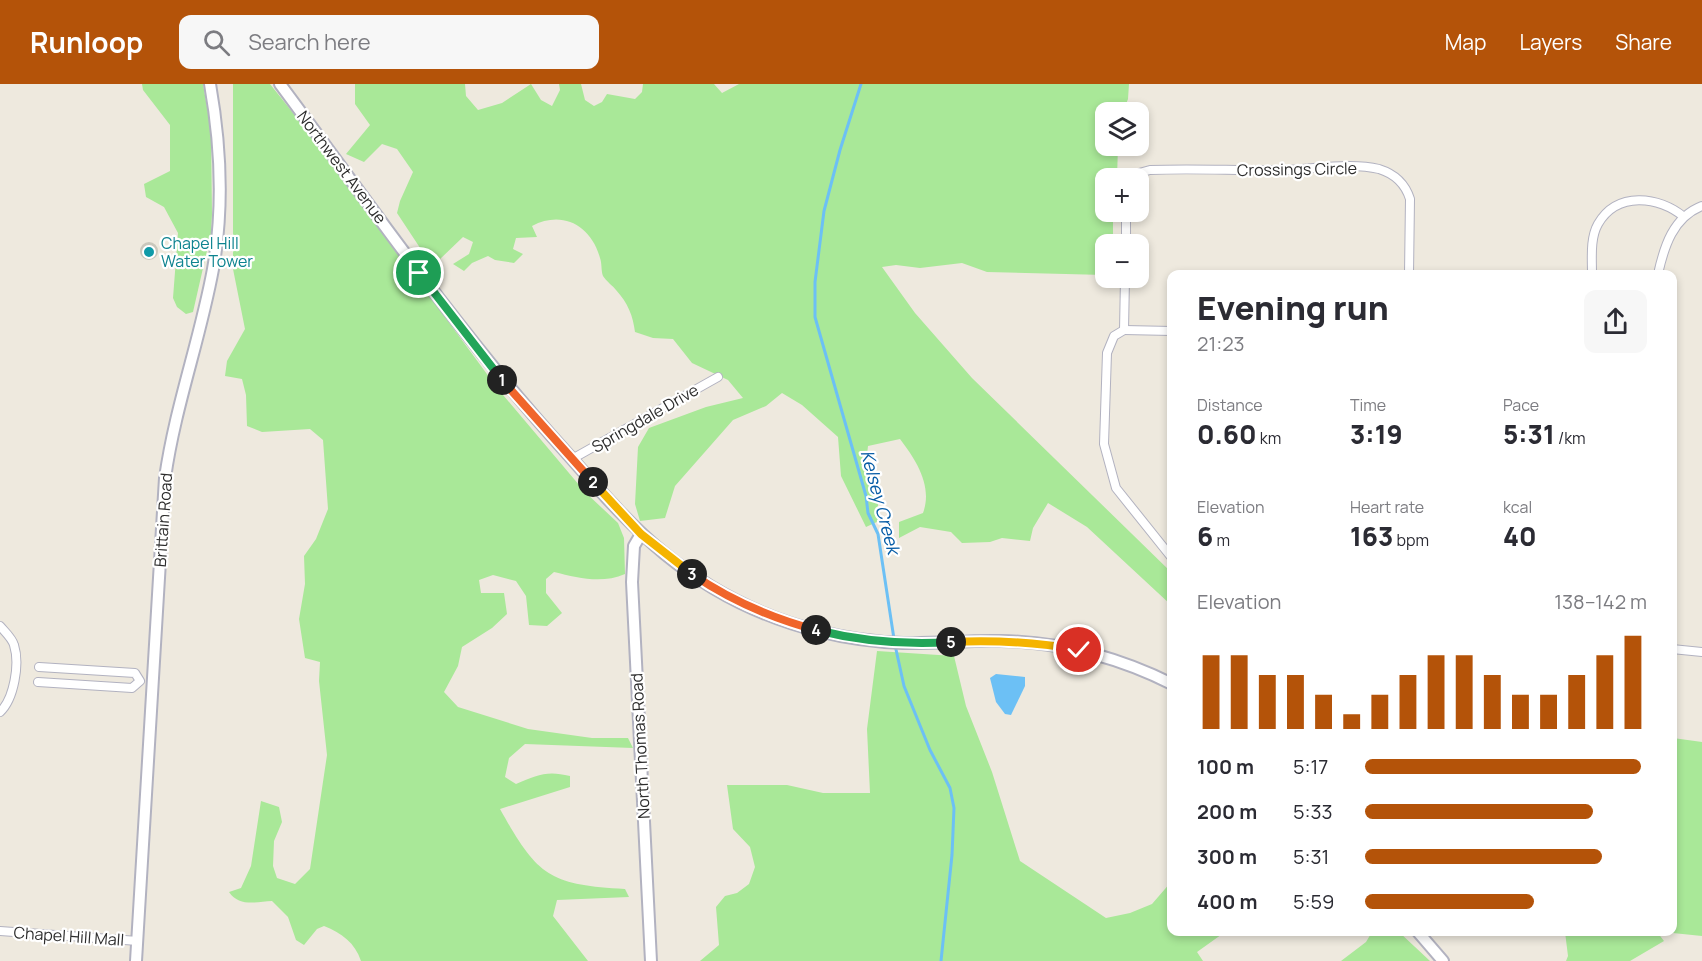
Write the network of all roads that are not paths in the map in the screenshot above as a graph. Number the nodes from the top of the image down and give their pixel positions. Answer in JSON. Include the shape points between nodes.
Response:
{"nodes":[{"id":1,"x":210,"y":84,"type":"edge"},
{"id":2,"x":280,"y":84,"type":"edge"},
{"id":3,"x":1149,"y":170,"type":"edge"},
{"id":4,"x":1702,"y":206,"type":"edge"},
{"id":5,"x":1684,"y":217,"type":"junction"},
{"id":6,"x":1409,"y":270,"type":"edge"},
{"id":7,"x":1592,"y":270,"type":"edge"},
{"id":8,"x":1659,"y":270,"type":"edge"},
{"id":9,"x":1125,"y":288,"type":"edge"},
{"id":10,"x":1124,"y":330,"type":"junction"},
{"id":11,"x":1167,"y":331,"type":"edge"},
{"id":12,"x":718,"y":377,"type":"dead end"},
{"id":13,"x":572,"y":459,"type":"junction"},
{"id":14,"x":641,"y":534,"type":"junction"},
{"id":15,"x":1167,"y":552,"type":"edge"},
{"id":16,"x":0,"y":626,"type":"edge"},
{"id":17,"x":1677,"y":650,"type":"edge"},
{"id":18,"x":1702,"y":652,"type":"edge"},
{"id":19,"x":39,"y":667,"type":"dead end"},
{"id":20,"x":140,"y":681,"type":"junction"},
{"id":21,"x":38,"y":682,"type":"dead end"},
{"id":22,"x":152,"y":682,"type":"junction"},
{"id":23,"x":1167,"y":682,"type":"edge"},
{"id":24,"x":0,"y":712,"type":"edge"},
{"id":25,"x":0,"y":931,"type":"edge"},
{"id":26,"x":1421,"y":936,"type":"edge"},
{"id":27,"x":138,"y":941,"type":"junction"},
{"id":28,"x":136,"y":961,"type":"edge"},
{"id":29,"x":651,"y":961,"type":"edge"},
{"id":30,"x":1443,"y":961,"type":"edge"}],
"edges":[{"from":1,"to":22,"type":"street","name":"Brittain Road","via":[[219,141],[218,240],[167,465]]},
{"from":2,"to":13,"type":"street","name":"Northwest Avenue","via":[[488,363]]},
{"from":3,"to":6,"type":"street","name":"Crossings Circle","via":[[1379,169],[1398,178],[1410,199]]},
{"from":4,"to":5,"type":"street"},
{"from":5,"to":7,"type":"street","via":[[1658,202],[1632,199],[1617,205],[1598,224],[1593,238]]},
{"from":5,"to":8,"type":"street","via":[[1668,238]]},
{"from":9,"to":10,"type":"street"},
{"from":10,"to":11,"type":"street"},
{"from":10,"to":15,"type":"street","via":[[1114,336],[1107,353],[1104,444],[1116,488]]},
{"from":12,"to":13,"type":"street","name":"Springdale Drive"},
{"from":13,"to":14,"type":"street","name":"Northwest Avenue"},
{"from":14,"to":23,"type":"street","name":"Northwest Avenue","via":[[694,576],[730,597],[763,613],[819,631],[897,643],[1003,641],[1051,645],[1121,662]]},
{"from":14,"to":29,"type":"street","name":"North Thomas Road","via":[[634,546],[632,582]]},
{"from":16,"to":24,"type":"street","via":[[14,645],[15,658],[13,694]]},
{"from":17,"to":18,"type":"street"},
{"from":19,"to":20,"type":"street","via":[[135,673]]},
{"from":20,"to":21,"type":"street","via":[[132,688]]},
{"from":20,"to":22,"type":"street"},
{"from":22,"to":27,"type":"street","name":"Brittain Road"},
{"from":25,"to":27,"type":"street","name":"Chapel Hill Mall"},
{"from":26,"to":30,"type":"street"},
{"from":27,"to":28,"type":"street","name":"Brittain Road"}]}
